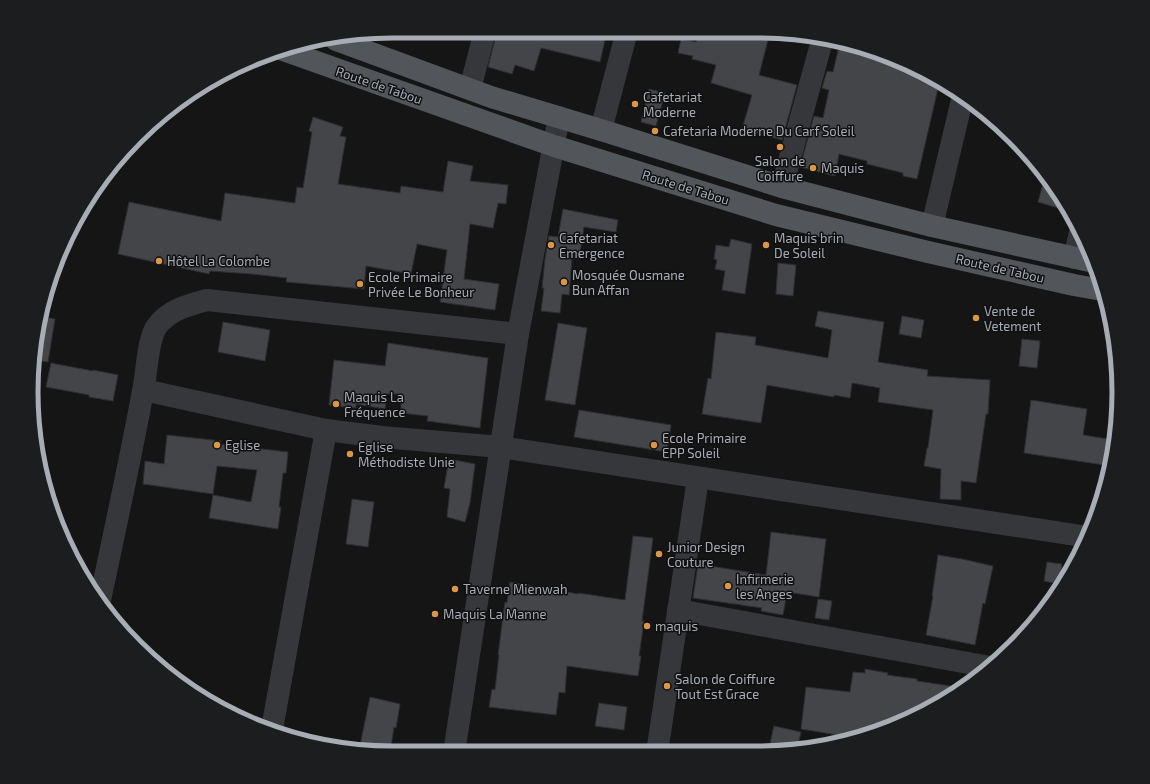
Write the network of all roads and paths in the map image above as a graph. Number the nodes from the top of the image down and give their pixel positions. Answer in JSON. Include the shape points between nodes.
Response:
{"nodes":[{"id":1,"x":483,"y":38,"type":"edge"},
{"id":2,"x":625,"y":38,"type":"edge"},
{"id":3,"x":341,"y":42,"type":"edge"},
{"id":4,"x":820,"y":44,"type":"edge"},
{"id":5,"x":290,"y":53,"type":"edge"},
{"id":6,"x":470,"y":89,"type":"junction"},
{"id":7,"x":961,"y":102,"type":"edge"},
{"id":8,"x":559,"y":117,"type":"junction"},
{"id":9,"x":601,"y":130,"type":"junction"},
{"id":10,"x":554,"y":146,"type":"junction"},
{"id":11,"x":782,"y":187,"type":"junction"},
{"id":12,"x":932,"y":226,"type":"junction"},
{"id":13,"x":1084,"y":260,"type":"edge"},
{"id":14,"x":1097,"y":289,"type":"edge"},
{"id":15,"x":518,"y":334,"type":"junction"},
{"id":16,"x":144,"y":390,"type":"junction"},
{"id":17,"x":326,"y":430,"type":"junction"},
{"id":18,"x":501,"y":448,"type":"junction"},
{"id":19,"x":698,"y":478,"type":"junction"},
{"id":20,"x":1081,"y":536,"type":"edge"},
{"id":21,"x":101,"y":594,"type":"edge"},
{"id":22,"x":678,"y":610,"type":"junction"},
{"id":23,"x":982,"y":666,"type":"edge"},
{"id":24,"x":273,"y":725,"type":"edge"},
{"id":25,"x":455,"y":746,"type":"edge"},
{"id":26,"x":658,"y":746,"type":"edge"}],
"edges":[{"from":1,"to":6,"type":"street"},
{"from":2,"to":9,"type":"street"},
{"from":3,"to":6,"type":"main road","name":"Route de Tabou"},
{"from":4,"to":11,"type":"street"},
{"from":5,"to":10,"type":"main road","name":"Route de Tabou"},
{"from":6,"to":8,"type":"main road","name":"Route de Tabou"},
{"from":7,"to":12,"type":"street"},
{"from":8,"to":9,"type":"main road","name":"Route de Tabou"},
{"from":8,"to":10,"type":"street"},
{"from":9,"to":11,"type":"main road","name":"Route de Tabou"},
{"from":10,"to":14,"type":"main road","name":"Route de Tabou","via":[[776,215]]},
{"from":10,"to":15,"type":"street"},
{"from":11,"to":12,"type":"main road","name":"Route de Tabou"},
{"from":12,"to":13,"type":"main road","name":"Route de Tabou"},
{"from":15,"to":16,"type":"street","via":[[207,300],[184,306],[168,314],[156,327],[150,345]]},
{"from":15,"to":18,"type":"street"},
{"from":16,"to":17,"type":"street"},
{"from":16,"to":21,"type":"street"},
{"from":17,"to":18,"type":"street"},
{"from":17,"to":24,"type":"street"},
{"from":18,"to":19,"type":"street"},
{"from":18,"to":25,"type":"street"},
{"from":19,"to":20,"type":"street"},
{"from":19,"to":22,"type":"street"},
{"from":22,"to":23,"type":"street"},
{"from":22,"to":26,"type":"street"}]}
